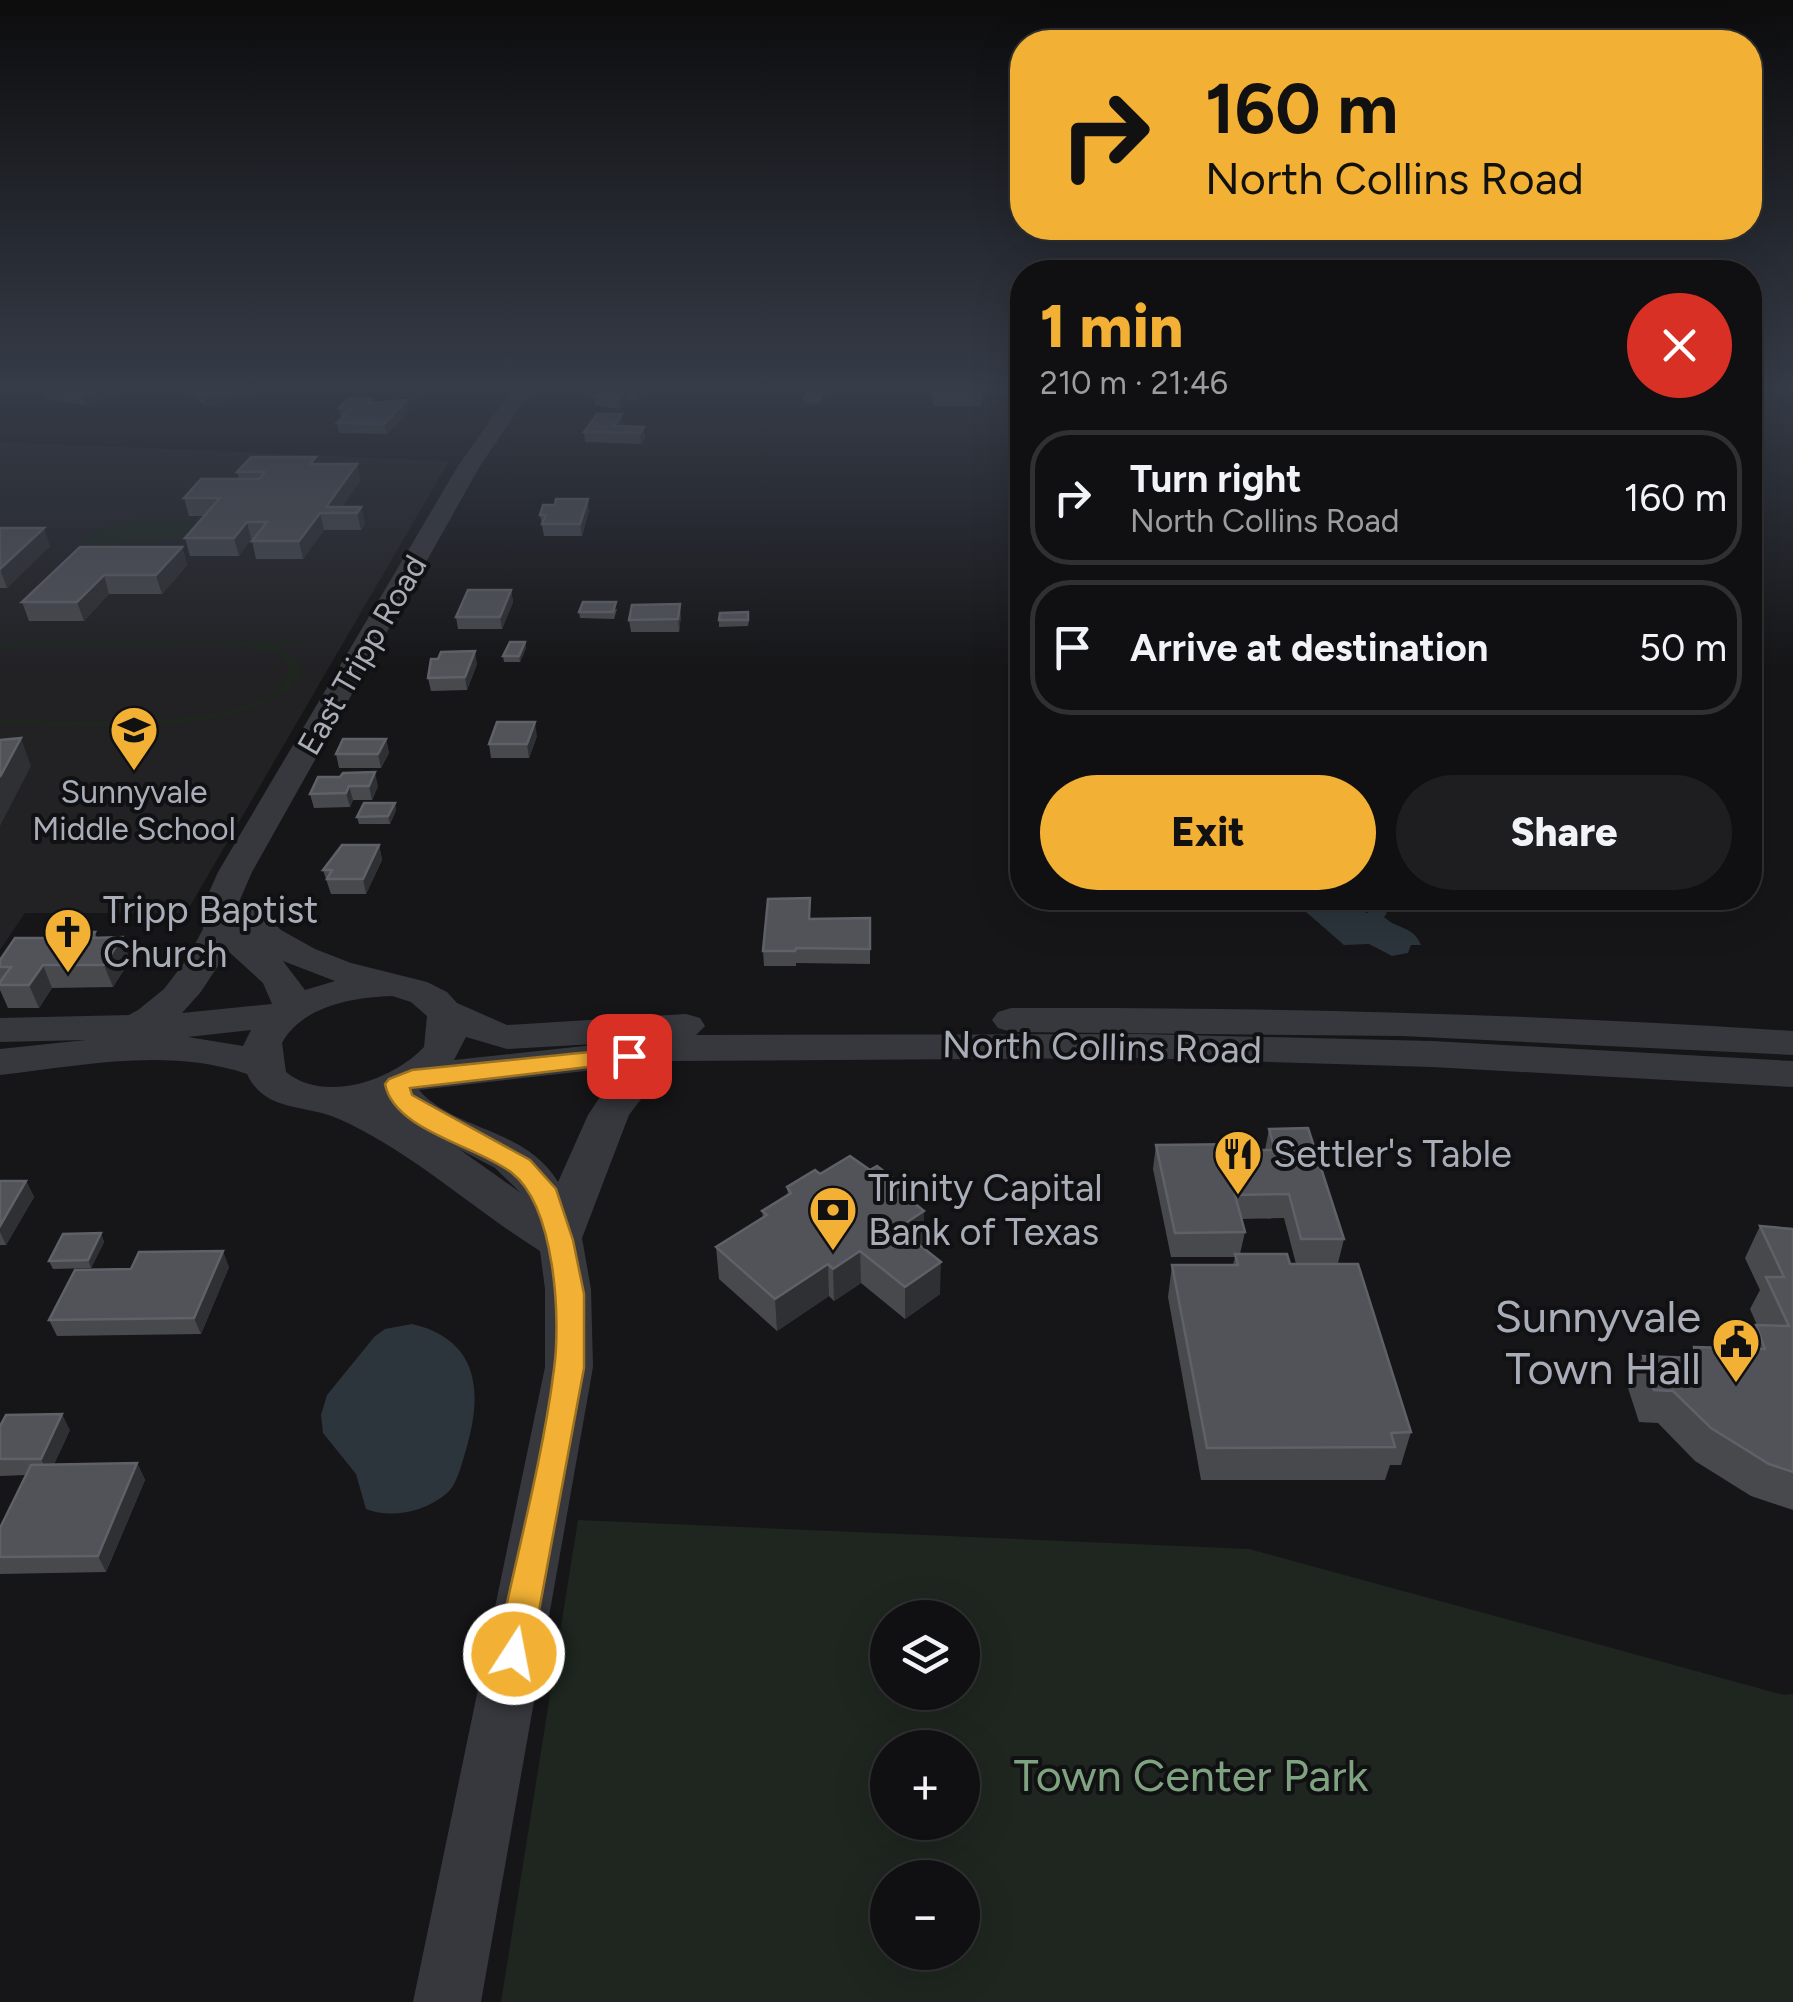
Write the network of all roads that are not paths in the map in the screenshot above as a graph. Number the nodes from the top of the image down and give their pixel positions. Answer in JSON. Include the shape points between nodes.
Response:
{"nodes":[{"id":1,"x":460,"y":481,"type":"edge"},
{"id":2,"x":234,"y":872,"type":"junction"},
{"id":3,"x":221,"y":929,"type":"junction"},
{"id":4,"x":391,"y":984,"type":"junction"},
{"id":5,"x":290,"y":1012,"type":"junction"},
{"id":6,"x":446,"y":1012,"type":"junction"},
{"id":7,"x":134,"y":1028,"type":"junction"},
{"id":8,"x":0,"y":1030,"type":"edge"},
{"id":9,"x":949,"y":1032,"type":"junction"},
{"id":10,"x":1225,"y":1034,"type":"junction"},
{"id":11,"x":1793,"y":1043,"type":"edge"},
{"id":12,"x":656,"y":1052,"type":"junction"},
{"id":13,"x":0,"y":1062,"type":"edge"},
{"id":14,"x":262,"y":1065,"type":"junction"},
{"id":15,"x":1793,"y":1074,"type":"edge"},
{"id":16,"x":405,"y":1081,"type":"junction"},
{"id":17,"x":332,"y":1100,"type":"junction"},
{"id":18,"x":559,"y":1240,"type":"junction"},
{"id":19,"x":447,"y":2002,"type":"edge"}],
"edges":[{"from":1,"to":2,"type":"street","name":"East Tripp Road"},
{"from":2,"to":3,"type":"street","name":"East Tripp Road","via":[[220,906]]},
{"from":2,"to":4,"type":"street","via":[[237,906],[271,938],[327,966]]},
{"from":3,"to":5,"type":"street","via":[[271,970],[292,997]]},
{"from":3,"to":7,"type":"street","name":"East Tripp Road","via":[[179,998]]},
{"from":4,"to":5,"type":"street","via":[[336,990]]},
{"from":4,"to":6,"type":"street","via":[[424,994]]},
{"from":5,"to":7,"type":"street"},
{"from":5,"to":14,"type":"street","via":[[270,1030]]},
{"from":6,"to":9,"type":"street","name":"North Collins Road","via":[[484,1031],[532,1038],[671,1026]]},
{"from":6,"to":16,"type":"street","via":[[444,1046]]},
{"from":7,"to":8,"type":"street"},
{"from":9,"to":10,"type":"street","name":"North Collins Road"},
{"from":9,"to":12,"type":"street","name":"North Collins Road"},
{"from":10,"to":11,"type":"street","name":"North Collins Road","via":[[1626,1032]]},
{"from":10,"to":15,"type":"street","name":"North Collins Road","via":[[1432,1054]]},
{"from":12,"to":16,"type":"street","name":"North Collins Road"},
{"from":12,"to":18,"type":"street","via":[[637,1068],[610,1113]]},
{"from":13,"to":14,"type":"street","via":[[174,1049],[216,1051]]},
{"from":14,"to":17,"type":"street","via":[[285,1090]]},
{"from":16,"to":17,"type":"street"},
{"from":16,"to":18,"type":"street","via":[[400,1099],[418,1113],[521,1166],[542,1189]]},
{"from":17,"to":18,"type":"street","via":[[398,1132]]},
{"from":18,"to":19,"type":"street","via":[[570,1294],[569,1368]]}]}
